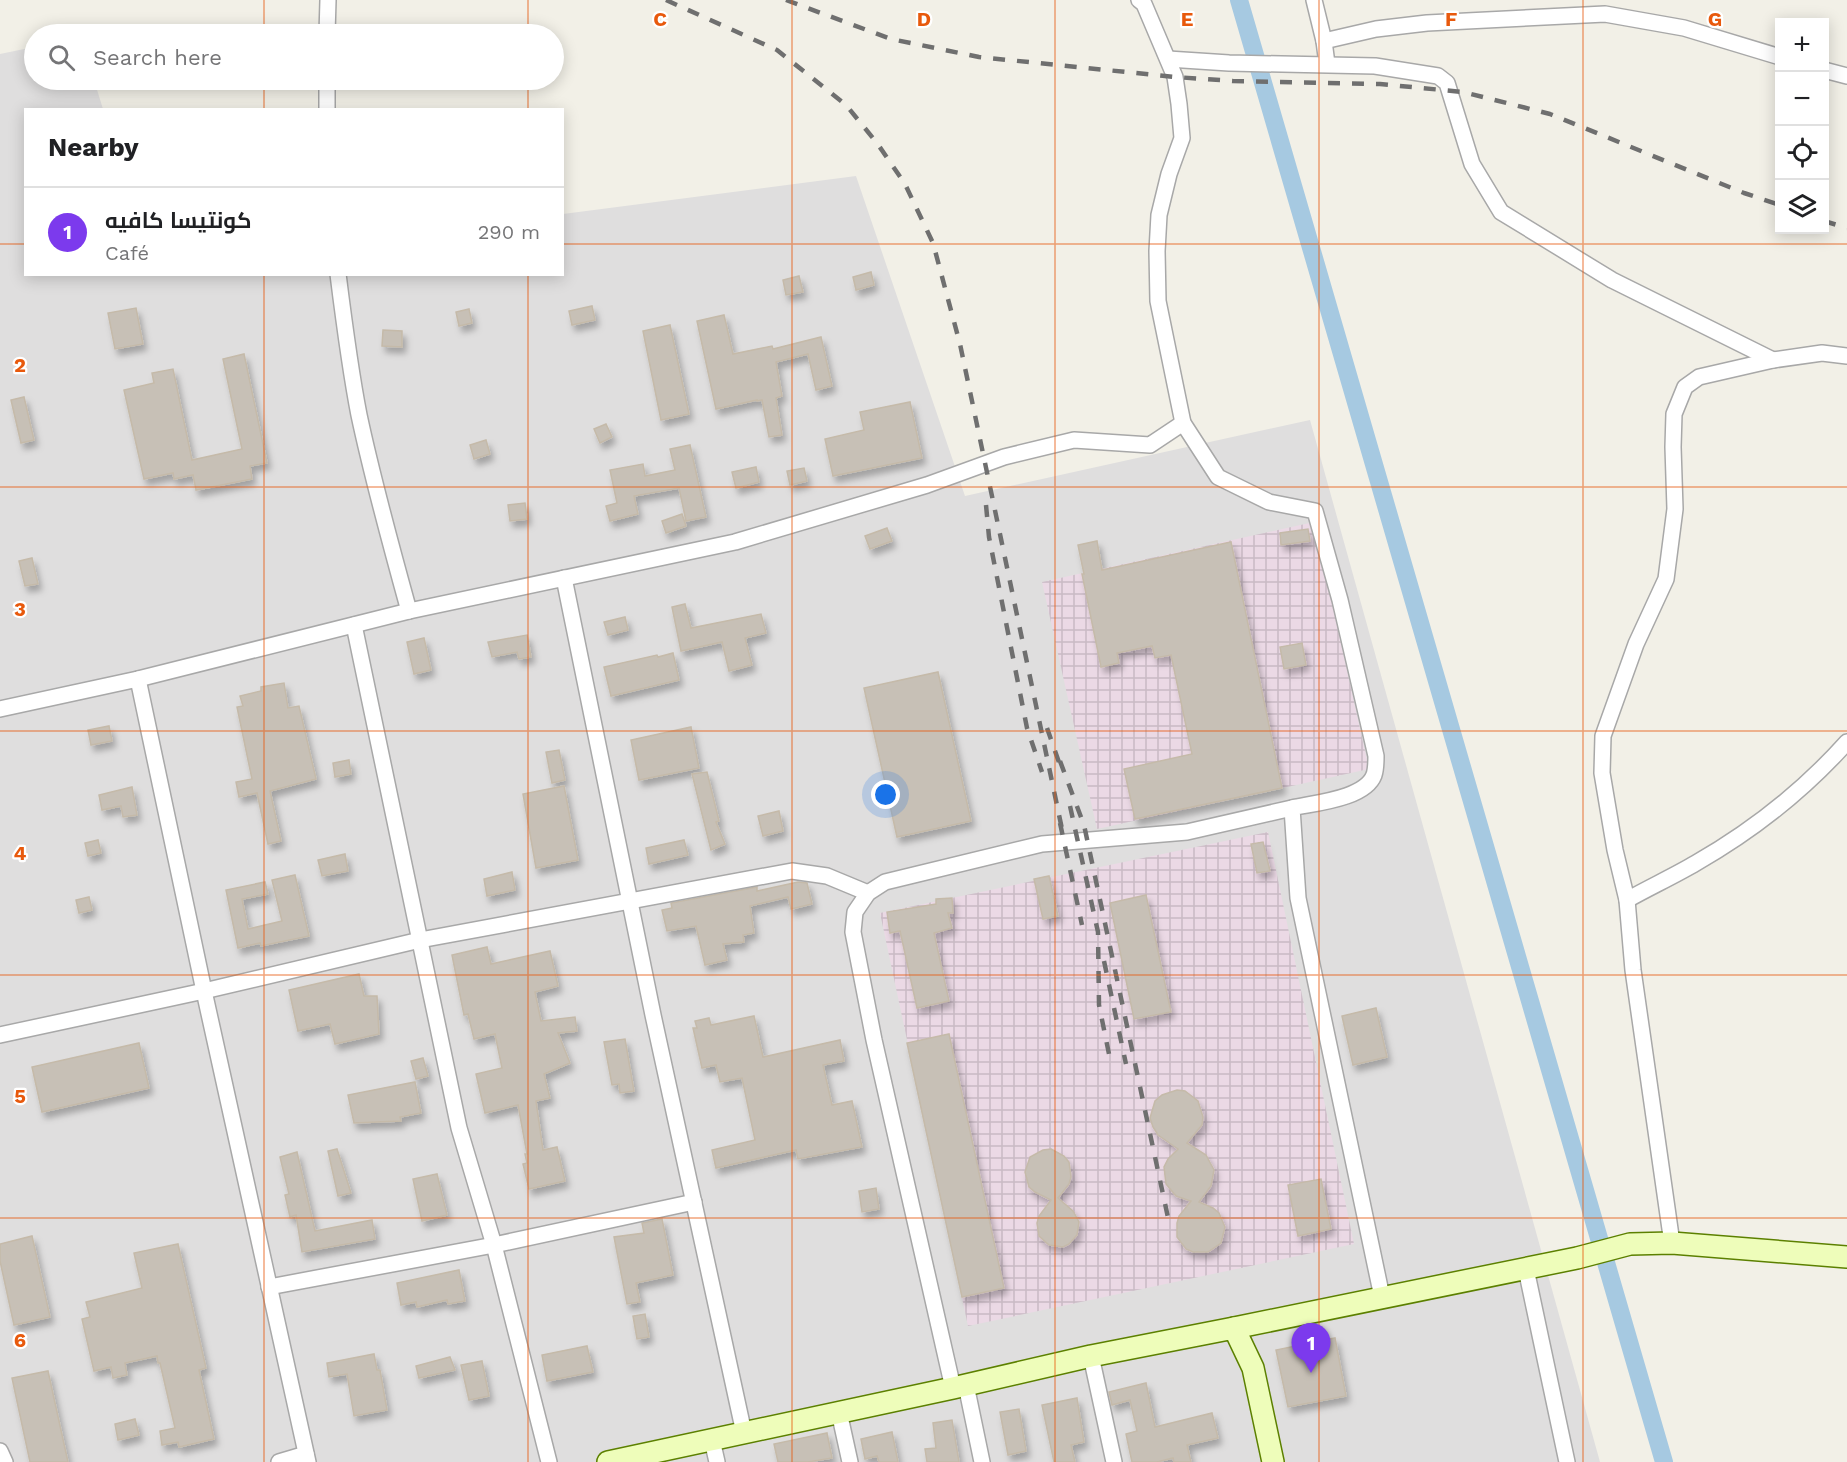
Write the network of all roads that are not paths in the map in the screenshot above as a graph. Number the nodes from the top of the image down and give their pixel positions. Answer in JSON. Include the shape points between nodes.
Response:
{"nodes":[{"id":1,"x":328,"y":0,"type":"edge"},
{"id":2,"x":1314,"y":0,"type":"edge"},
{"id":3,"x":1142,"y":1,"type":"edge"},
{"id":4,"x":327,"y":24,"type":"edge"},
{"id":5,"x":1324,"y":41,"type":"junction"},
{"id":6,"x":1775,"y":56,"type":"edge"},
{"id":7,"x":1168,"y":59,"type":"junction"},
{"id":8,"x":1327,"y":64,"type":"junction"},
{"id":9,"x":1829,"y":71,"type":"edge"},
{"id":10,"x":1847,"y":76,"type":"edge"},
{"id":11,"x":327,"y":90,"type":"edge"},
{"id":12,"x":327,"y":108,"type":"edge"},
{"id":13,"x":338,"y":276,"type":"edge"},
{"id":14,"x":1847,"y":356,"type":"edge"},
{"id":15,"x":1773,"y":360,"type":"junction"},
{"id":16,"x":1183,"y":423,"type":"junction"},
{"id":17,"x":564,"y":578,"type":"junction"},
{"id":18,"x":409,"y":611,"type":"junction"},
{"id":19,"x":354,"y":625,"type":"junction"},
{"id":20,"x":138,"y":679,"type":"junction"},
{"id":21,"x":0,"y":709,"type":"edge"},
{"id":22,"x":1847,"y":742,"type":"edge"},
{"id":23,"x":1292,"y":808,"type":"junction"},
{"id":24,"x":868,"y":892,"type":"junction"},
{"id":25,"x":629,"y":900,"type":"junction"},
{"id":26,"x":1627,"y":900,"type":"junction"},
{"id":27,"x":420,"y":940,"type":"junction"},
{"id":28,"x":204,"y":991,"type":"junction"},
{"id":29,"x":0,"y":1035,"type":"edge"},
{"id":30,"x":693,"y":1202,"type":"junction"},
{"id":31,"x":1671,"y":1243,"type":"junction"},
{"id":32,"x":494,"y":1245,"type":"junction"},
{"id":33,"x":1847,"y":1257,"type":"edge"},
{"id":34,"x":1526,"y":1269,"type":"junction"},
{"id":35,"x":269,"y":1287,"type":"junction"},
{"id":36,"x":1382,"y":1298,"type":"junction"},
{"id":37,"x":1234,"y":1328,"type":"junction"},
{"id":38,"x":1091,"y":1356,"type":"junction"},
{"id":39,"x":959,"y":1386,"type":"junction"},
{"id":40,"x":839,"y":1412,"type":"junction"},
{"id":41,"x":744,"y":1433,"type":"junction"},
{"id":42,"x":712,"y":1440,"type":"junction"},
{"id":43,"x":0,"y":1451,"type":"edge"},
{"id":44,"x":307,"y":1458,"type":"edge"},
{"id":45,"x":5,"y":1462,"type":"edge"},
{"id":46,"x":279,"y":1462,"type":"edge"},
{"id":47,"x":549,"y":1462,"type":"edge"},
{"id":48,"x":608,"y":1462,"type":"edge"},
{"id":49,"x":717,"y":1462,"type":"edge"},
{"id":50,"x":850,"y":1462,"type":"edge"},
{"id":51,"x":982,"y":1462,"type":"edge"},
{"id":52,"x":1114,"y":1462,"type":"edge"},
{"id":53,"x":1273,"y":1462,"type":"edge"},
{"id":54,"x":1567,"y":1462,"type":"edge"}],
"edges":[{"from":1,"to":4,"type":"street"},
{"from":2,"to":5,"type":"street"},
{"from":3,"to":7,"type":"street"},
{"from":5,"to":6,"type":"street","via":[[1427,22],[1605,14],[1684,28]]},
{"from":5,"to":8,"type":"street"},
{"from":7,"to":8,"type":"street"},
{"from":7,"to":16,"type":"street","via":[[1175,77],[1182,138],[1159,215],[1158,301]]},
{"from":8,"to":15,"type":"street","via":[[1375,66],[1438,76],[1447,83],[1472,164],[1501,213],[1612,280]]},
{"from":9,"to":10,"type":"street"},
{"from":11,"to":12,"type":"street"},
{"from":13,"to":18,"type":"street","via":[[359,415]]},
{"from":14,"to":15,"type":"street","via":[[1822,353]]},
{"from":15,"to":26,"type":"street","via":[[1699,377],[1685,387],[1674,414],[1675,509],[1666,579],[1636,644],[1601,751],[1613,839]]},
{"from":16,"to":17,"type":"street","via":[[1150,445],[1074,440],[1004,457],[927,485],[735,542]]},
{"from":16,"to":23,"type":"street","via":[[1218,477],[1269,502],[1315,511],[1376,756],[1375,774],[1356,793]]},
{"from":17,"to":18,"type":"street"},
{"from":17,"to":25,"type":"street"},
{"from":18,"to":19,"type":"street"},
{"from":19,"to":20,"type":"street"},
{"from":19,"to":27,"type":"street"},
{"from":20,"to":21,"type":"street"},
{"from":20,"to":28,"type":"street"},
{"from":22,"to":26,"type":"street","via":[[1821,770],[1751,828]]},
{"from":23,"to":24,"type":"street","via":[[1187,832],[1042,844],[885,882]]},
{"from":23,"to":36,"type":"street","via":[[1298,898]]},
{"from":24,"to":25,"type":"street","via":[[827,876],[792,871]]},
{"from":24,"to":39,"type":"street","via":[[855,912],[852,932],[874,1040]]},
{"from":25,"to":27,"type":"street"},
{"from":25,"to":30,"type":"street"},
{"from":26,"to":31,"type":"street"},
{"from":27,"to":28,"type":"street"},
{"from":27,"to":32,"type":"street","via":[[459,1128]]},
{"from":28,"to":29,"type":"street"},
{"from":28,"to":35,"type":"street"},
{"from":30,"to":32,"type":"street"},
{"from":30,"to":41,"type":"street"},
{"from":31,"to":33,"type":"main road"},
{"from":31,"to":34,"type":"main road","via":[[1630,1244]]},
{"from":32,"to":35,"type":"street"},
{"from":32,"to":47,"type":"street"},
{"from":34,"to":36,"type":"main road"},
{"from":34,"to":54,"type":"street"},
{"from":35,"to":44,"type":"street"},
{"from":36,"to":37,"type":"main road"},
{"from":37,"to":38,"type":"main road"},
{"from":37,"to":53,"type":"main road","via":[[1253,1368]]},
{"from":38,"to":39,"type":"main road"},
{"from":38,"to":52,"type":"street"},
{"from":39,"to":40,"type":"main road"},
{"from":39,"to":51,"type":"street"},
{"from":40,"to":41,"type":"main road"},
{"from":40,"to":50,"type":"street"},
{"from":41,"to":42,"type":"main road"},
{"from":42,"to":48,"type":"main road"},
{"from":42,"to":49,"type":"street"},
{"from":43,"to":45,"type":"street"},
{"from":44,"to":46,"type":"street"}]}
